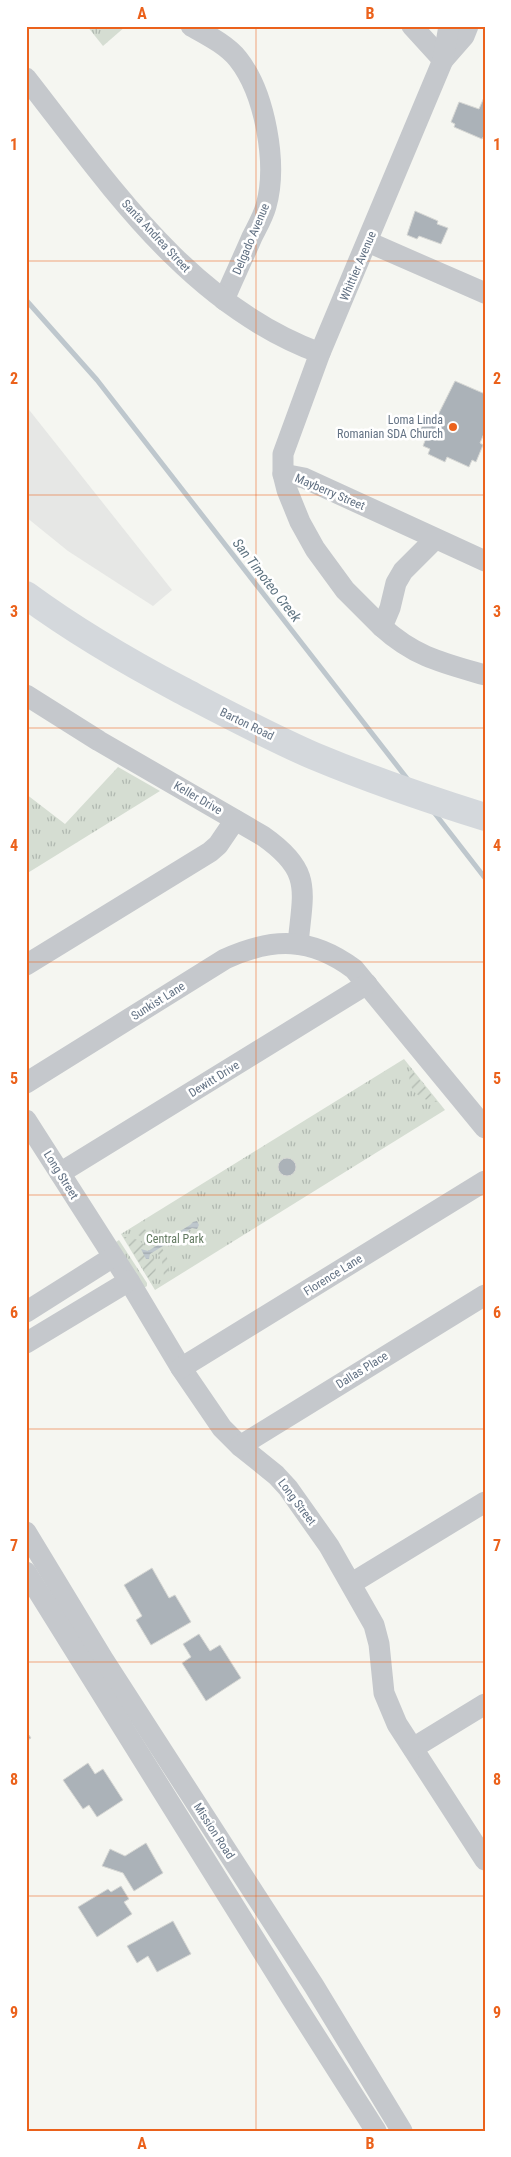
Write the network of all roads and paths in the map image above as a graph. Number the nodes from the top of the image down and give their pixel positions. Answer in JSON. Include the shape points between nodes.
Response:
{"nodes":[{"id":1,"x":191,"y":26,"type":"edge"},
{"id":2,"x":412,"y":26,"type":"edge"},
{"id":3,"x":449,"y":26,"type":"edge"},
{"id":4,"x":468,"y":26,"type":"edge"},
{"id":5,"x":443,"y":60,"type":"junction"},
{"id":6,"x":26,"y":78,"type":"edge"},
{"id":7,"x":368,"y":242,"type":"junction"},
{"id":8,"x":485,"y":293,"type":"edge"},
{"id":9,"x":224,"y":300,"type":"junction"},
{"id":10,"x":320,"y":353,"type":"junction"},
{"id":11,"x":283,"y":474,"type":"junction"},
{"id":12,"x":435,"y":539,"type":"junction"},
{"id":13,"x":485,"y":562,"type":"edge"},
{"id":14,"x":26,"y":595,"type":"edge"},
{"id":15,"x":382,"y":627,"type":"junction"},
{"id":16,"x":485,"y":675,"type":"edge"},
{"id":17,"x":26,"y":695,"type":"edge"},
{"id":18,"x":485,"y":816,"type":"edge"},
{"id":19,"x":235,"y":820,"type":"junction"},
{"id":20,"x":298,"y":944,"type":"junction"},
{"id":21,"x":26,"y":965,"type":"edge"},
{"id":22,"x":368,"y":984,"type":"junction"},
{"id":23,"x":26,"y":1083,"type":"edge"},
{"id":24,"x":26,"y":1120,"type":"edge"},
{"id":25,"x":485,"y":1128,"type":"edge"},
{"id":26,"x":60,"y":1173,"type":"junction"},
{"id":27,"x":485,"y":1181,"type":"edge"},
{"id":28,"x":113,"y":1257,"type":"junction"},
{"id":29,"x":129,"y":1281,"type":"junction"},
{"id":30,"x":485,"y":1295,"type":"edge"},
{"id":31,"x":29,"y":1310,"type":"edge"},
{"id":32,"x":45,"y":1332,"type":"junction"},
{"id":33,"x":26,"y":1343,"type":"edge"},
{"id":34,"x":181,"y":1368,"type":"junction"},
{"id":35,"x":240,"y":1446,"type":"junction"},
{"id":36,"x":485,"y":1502,"type":"edge"},
{"id":37,"x":26,"y":1532,"type":"edge"},
{"id":38,"x":26,"y":1572,"type":"edge"},
{"id":39,"x":352,"y":1583,"type":"junction"},
{"id":40,"x":485,"y":1704,"type":"edge"},
{"id":41,"x":413,"y":1748,"type":"junction"},
{"id":42,"x":485,"y":1860,"type":"edge"},
{"id":43,"x":376,"y":2131,"type":"edge"},
{"id":44,"x":402,"y":2131,"type":"edge"}],
"edges":[{"from":1,"to":9,"type":"street","name":"Delgado Avenue","via":[[237,58],[253,82],[263,113],[271,164],[266,207]]},
{"from":2,"to":5,"type":"street"},
{"from":3,"to":5,"type":"street","name":"Whittier Avenue"},
{"from":4,"to":5,"type":"street","name":"Whittier Avenue","via":[[464,36]]},
{"from":5,"to":7,"type":"street","name":"Whittier Avenue"},
{"from":6,"to":9,"type":"street","name":"Santa Andrea Street","via":[[124,203],[205,287]]},
{"from":7,"to":8,"type":"street"},
{"from":7,"to":10,"type":"street","name":"Whittier Avenue"},
{"from":9,"to":10,"type":"street","name":"Santa Andrea Street","via":[[269,330]]},
{"from":10,"to":11,"type":"street","name":"Whittier Avenue","via":[[285,445]]},
{"from":11,"to":12,"type":"street","name":"Mayberry Street","via":[[304,478]]},
{"from":11,"to":15,"type":"street","name":"Mayberry Street","via":[[300,522],[315,549],[345,590]]},
{"from":12,"to":13,"type":"street","name":"Mayberry Street"},
{"from":12,"to":15,"type":"street","via":[[403,571]]},
{"from":14,"to":18,"type":"main road","name":"Barton Road","via":[[141,669],[233,718],[314,756]]},
{"from":15,"to":16,"type":"street","name":"Mayberry Street","via":[[399,643],[416,652]]},
{"from":17,"to":19,"type":"street","name":"Keller Drive"},
{"from":19,"to":20,"type":"street","name":"Keller Drive","via":[[280,848],[296,865],[303,894]]},
{"from":19,"to":21,"type":"street","via":[[210,852]]},
{"from":20,"to":22,"type":"street","name":"Sunkist Lane","via":[[336,955]]},
{"from":20,"to":23,"type":"street","name":"Sunkist Lane","via":[[248,948],[225,959]]},
{"from":22,"to":25,"type":"street","name":"Sunkist Lane"},
{"from":22,"to":26,"type":"street","name":"Dewitt Drive"},
{"from":24,"to":26,"type":"street","name":"Long Street"},
{"from":26,"to":28,"type":"street","name":"Long Street"},
{"from":27,"to":34,"type":"street","name":"Florence Lane"},
{"from":28,"to":29,"type":"street","name":"Long Street"},
{"from":28,"to":31,"type":"street"},
{"from":29,"to":32,"type":"street"},
{"from":29,"to":34,"type":"street","name":"Long Street"},
{"from":30,"to":35,"type":"street","name":"Dallas Place"},
{"from":31,"to":32,"type":"street"},
{"from":32,"to":33,"type":"street"},
{"from":34,"to":35,"type":"street","name":"Long Street","via":[[222,1428]]},
{"from":35,"to":39,"type":"street","name":"Long Street","via":[[288,1488]]},
{"from":36,"to":39,"type":"street"},
{"from":37,"to":44,"type":"street","name":"Mission Road","via":[[103,1659],[314,1986]]},
{"from":38,"to":43,"type":"street","name":"Mission Road"},
{"from":39,"to":41,"type":"street","name":"Long Street","via":[[374,1625],[384,1694],[397,1724]]},
{"from":40,"to":41,"type":"street"},
{"from":41,"to":42,"type":"street","name":"Long Street"}]}
